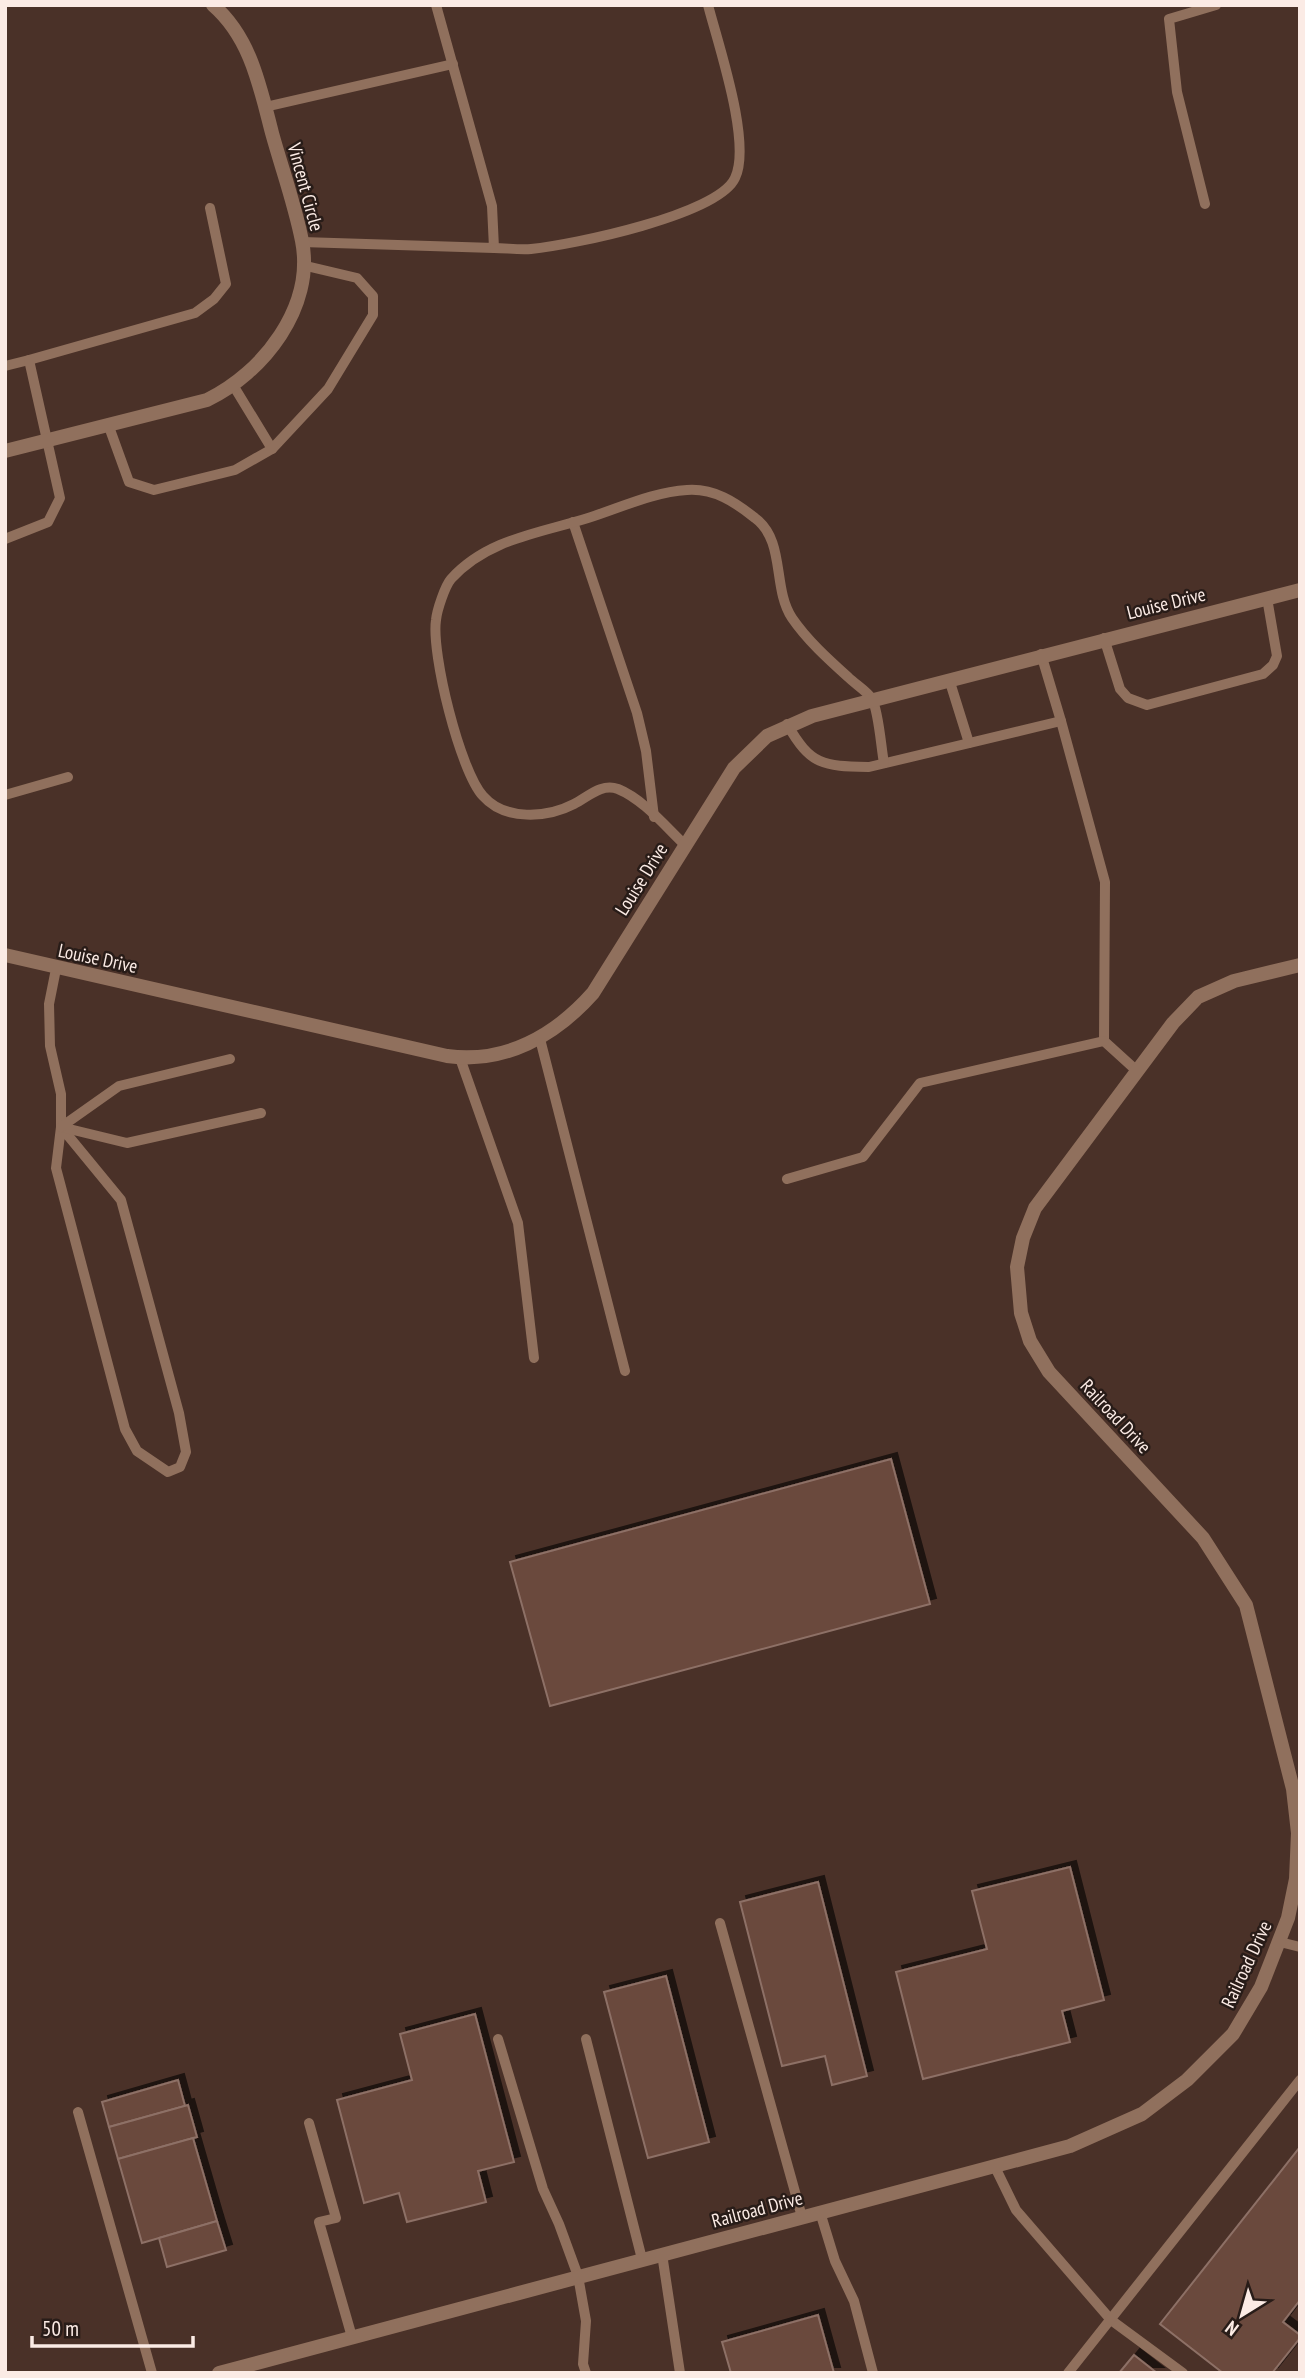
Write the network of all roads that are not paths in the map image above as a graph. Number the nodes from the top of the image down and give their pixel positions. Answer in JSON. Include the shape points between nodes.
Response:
{"nodes":[{"id":1,"x":436,"y":5,"type":"edge"},
{"id":2,"x":708,"y":5,"type":"edge"},
{"id":3,"x":1216,"y":5,"type":"edge"},
{"id":4,"x":215,"y":6,"type":"edge"},
{"id":5,"x":453,"y":64,"type":"junction"},
{"id":6,"x":265,"y":107,"type":"junction"},
{"id":7,"x":1205,"y":204,"type":"dead end"},
{"id":8,"x":210,"y":208,"type":"dead end"},
{"id":9,"x":302,"y":242,"type":"junction"},
{"id":10,"x":494,"y":248,"type":"junction"},
{"id":11,"x":303,"y":265,"type":"junction"},
{"id":12,"x":29,"y":360,"type":"junction"},
{"id":13,"x":5,"y":366,"type":"edge"},
{"id":14,"x":233,"y":384,"type":"junction"},
{"id":15,"x":108,"y":424,"type":"junction"},
{"id":16,"x":45,"y":441,"type":"junction"},
{"id":17,"x":272,"y":449,"type":"junction"},
{"id":18,"x":5,"y":451,"type":"edge"},
{"id":19,"x":573,"y":522,"type":"junction"},
{"id":20,"x":5,"y":539,"type":"edge"},
{"id":21,"x":1300,"y":590,"type":"edge"},
{"id":22,"x":1267,"y":597,"type":"junction"},
{"id":23,"x":1104,"y":638,"type":"junction"},
{"id":24,"x":1041,"y":654,"type":"junction"},
{"id":25,"x":949,"y":679,"type":"junction"},
{"id":26,"x":872,"y":700,"type":"junction"},
{"id":27,"x":1061,"y":721,"type":"junction"},
{"id":28,"x":787,"y":724,"type":"junction"},
{"id":29,"x":969,"y":743,"type":"junction"},
{"id":30,"x":884,"y":763,"type":"junction"},
{"id":31,"x":68,"y":777,"type":"dead end"},
{"id":32,"x":5,"y":795,"type":"edge"},
{"id":33,"x":654,"y":817,"type":"junction"},
{"id":34,"x":685,"y":845,"type":"junction"},
{"id":35,"x":5,"y":955,"type":"edge"},
{"id":36,"x":1300,"y":965,"type":"edge"},
{"id":37,"x":56,"y":969,"type":"junction"},
{"id":38,"x":540,"y":1039,"type":"junction"},
{"id":39,"x":1104,"y":1041,"type":"junction"},
{"id":40,"x":460,"y":1058,"type":"junction"},
{"id":41,"x":230,"y":1059,"type":"dead end"},
{"id":42,"x":1137,"y":1070,"type":"junction"},
{"id":43,"x":261,"y":1113,"type":"dead end"},
{"id":44,"x":61,"y":1127,"type":"junction"},
{"id":45,"x":787,"y":1179,"type":"dead end"},
{"id":46,"x":534,"y":1358,"type":"dead end"},
{"id":47,"x":625,"y":1371,"type":"dead end"},
{"id":48,"x":720,"y":1923,"type":"dead end"},
{"id":49,"x":1280,"y":1942,"type":"junction"},
{"id":50,"x":1300,"y":1947,"type":"edge"},
{"id":51,"x":498,"y":2039,"type":"dead end"},
{"id":52,"x":586,"y":2039,"type":"dead end"},
{"id":53,"x":1300,"y":2080,"type":"edge"},
{"id":54,"x":78,"y":2112,"type":"dead end"},
{"id":55,"x":310,"y":2123,"type":"dead end"},
{"id":56,"x":995,"y":2167,"type":"junction"},
{"id":57,"x":820,"y":2212,"type":"junction"},
{"id":58,"x":802,"y":2217,"type":"junction"},
{"id":59,"x":662,"y":2254,"type":"junction"},
{"id":60,"x":642,"y":2259,"type":"junction"},
{"id":61,"x":578,"y":2276,"type":"junction"},
{"id":62,"x":1111,"y":2320,"type":"junction"},
{"id":63,"x":352,"y":2337,"type":"junction"},
{"id":64,"x":152,"y":2373,"type":"edge"},
{"id":65,"x":219,"y":2373,"type":"edge"},
{"id":66,"x":586,"y":2373,"type":"edge"},
{"id":67,"x":680,"y":2373,"type":"edge"},
{"id":68,"x":873,"y":2373,"type":"edge"},
{"id":69,"x":1068,"y":2373,"type":"edge"},
{"id":70,"x":1183,"y":2373,"type":"edge"}],
"edges":[{"from":1,"to":5,"type":"lane"},
{"from":2,"to":10,"type":"lane","via":[[740,138],[736,178],[719,197],[645,226],[532,249]]},
{"from":3,"to":7,"type":"lane","via":[[1169,19],[1177,92]]},
{"from":4,"to":6,"type":"street","name":"Vincent Circle","via":[[239,35],[254,66]]},
{"from":5,"to":6,"type":"lane"},
{"from":5,"to":10,"type":"lane","via":[[492,206]]},
{"from":6,"to":9,"type":"street","name":"Vincent Circle"},
{"from":8,"to":12,"type":"lane","via":[[226,284],[214,299],[195,313]]},
{"from":9,"to":10,"type":"lane"},
{"from":9,"to":11,"type":"street","name":"Vincent Circle"},
{"from":11,"to":14,"type":"street","name":"Vincent Circle","via":[[295,303],[279,338],[256,367]]},
{"from":11,"to":17,"type":"lane","via":[[356,278],[373,296],[373,315],[328,389]]},
{"from":12,"to":13,"type":"lane"},
{"from":12,"to":16,"type":"lane"},
{"from":14,"to":15,"type":"street","name":"Vincent Circle","via":[[207,400]]},
{"from":14,"to":17,"type":"lane"},
{"from":15,"to":16,"type":"street","name":"Vincent Circle"},
{"from":15,"to":17,"type":"lane","via":[[130,482],[154,490],[235,471]]},
{"from":16,"to":18,"type":"street","name":"Vincent Circle"},
{"from":16,"to":20,"type":"lane","via":[[60,498],[48,522]]},
{"from":19,"to":26,"type":"lane","via":[[688,489],[719,494],[758,520],[773,540],[780,587],[791,616]]},
{"from":19,"to":33,"type":"lane","via":[[637,713]]},
{"from":19,"to":33,"type":"lane","via":[[517,536],[450,580],[436,620],[449,711],[466,768],[483,797],[502,810],[534,816],[571,806],[602,788],[624,792]]},
{"from":21,"to":22,"type":"street","name":"Louise Drive"},
{"from":22,"to":23,"type":"street","name":"Louise Drive"},
{"from":22,"to":23,"type":"lane","via":[[1277,656],[1263,674],[1147,705],[1128,698],[1120,689]]},
{"from":23,"to":24,"type":"street","name":"Louise Drive"},
{"from":24,"to":25,"type":"street","name":"Louise Drive"},
{"from":24,"to":27,"type":"lane"},
{"from":25,"to":26,"type":"street","name":"Louise Drive"},
{"from":25,"to":29,"type":"lane"},
{"from":26,"to":28,"type":"street","name":"Louise Drive"},
{"from":26,"to":30,"type":"lane"},
{"from":27,"to":29,"type":"lane"},
{"from":27,"to":39,"type":"lane","via":[[1105,882]]},
{"from":28,"to":30,"type":"lane","via":[[810,757],[838,766]]},
{"from":28,"to":34,"type":"street","name":"Louise Drive","via":[[767,736],[734,768]]},
{"from":29,"to":30,"type":"lane"},
{"from":31,"to":32,"type":"lane"},
{"from":33,"to":34,"type":"lane"},
{"from":34,"to":38,"type":"street","name":"Louise Drive","via":[[593,993],[573,1015]]},
{"from":35,"to":37,"type":"street","name":"Louise Drive"},
{"from":36,"to":42,"type":"street","name":"Railroad Drive","via":[[1234,981],[1198,997]]},
{"from":37,"to":40,"type":"street","name":"Louise Drive"},
{"from":37,"to":44,"type":"lane","via":[[49,1004],[50,1045],[61,1094]]},
{"from":38,"to":40,"type":"street","name":"Louise Drive","via":[[483,1057]]},
{"from":38,"to":47,"type":"lane"},
{"from":39,"to":42,"type":"lane"},
{"from":39,"to":45,"type":"lane","via":[[920,1083],[863,1157]]},
{"from":40,"to":46,"type":"lane","via":[[518,1223]]},
{"from":41,"to":44,"type":"lane","via":[[119,1086]]},
{"from":42,"to":49,"type":"street","name":"Railroad Drive","via":[[1035,1208],[1017,1267],[1021,1313],[1049,1372],[1203,1538],[1246,1605],[1293,1789],[1298,1833],[1296,1879]]},
{"from":43,"to":44,"type":"lane","via":[[127,1143]]},
{"from":44,"to":44,"type":"lane","via":[[56,1168],[125,1429],[137,1451],[168,1472],[180,1467],[186,1452],[121,1200]]},
{"from":48,"to":58,"type":"lane"},
{"from":49,"to":50,"type":"lane"},
{"from":49,"to":56,"type":"street","name":"Railroad Drive","via":[[1233,2034],[1166,2098],[1097,2136]]},
{"from":51,"to":61,"type":"lane","via":[[543,2189]]},
{"from":52,"to":60,"type":"lane"},
{"from":53,"to":62,"type":"lane"},
{"from":54,"to":64,"type":"lane"},
{"from":55,"to":63,"type":"lane","via":[[336,2218],[319,2222]]},
{"from":56,"to":57,"type":"street","name":"Railroad Drive"},
{"from":56,"to":62,"type":"lane","via":[[1016,2210]]},
{"from":57,"to":58,"type":"street","name":"Railroad Drive"},
{"from":57,"to":68,"type":"lane","via":[[854,2301]]},
{"from":58,"to":59,"type":"street","name":"Railroad Drive"},
{"from":59,"to":60,"type":"street","name":"Railroad Drive"},
{"from":59,"to":67,"type":"lane"},
{"from":60,"to":61,"type":"street","name":"Railroad Drive"},
{"from":61,"to":63,"type":"street","name":"Railroad Drive"},
{"from":61,"to":66,"type":"lane","via":[[586,2321]]},
{"from":62,"to":69,"type":"lane"},
{"from":62,"to":70,"type":"lane"},
{"from":63,"to":65,"type":"street","name":"Railroad Drive"}]}
